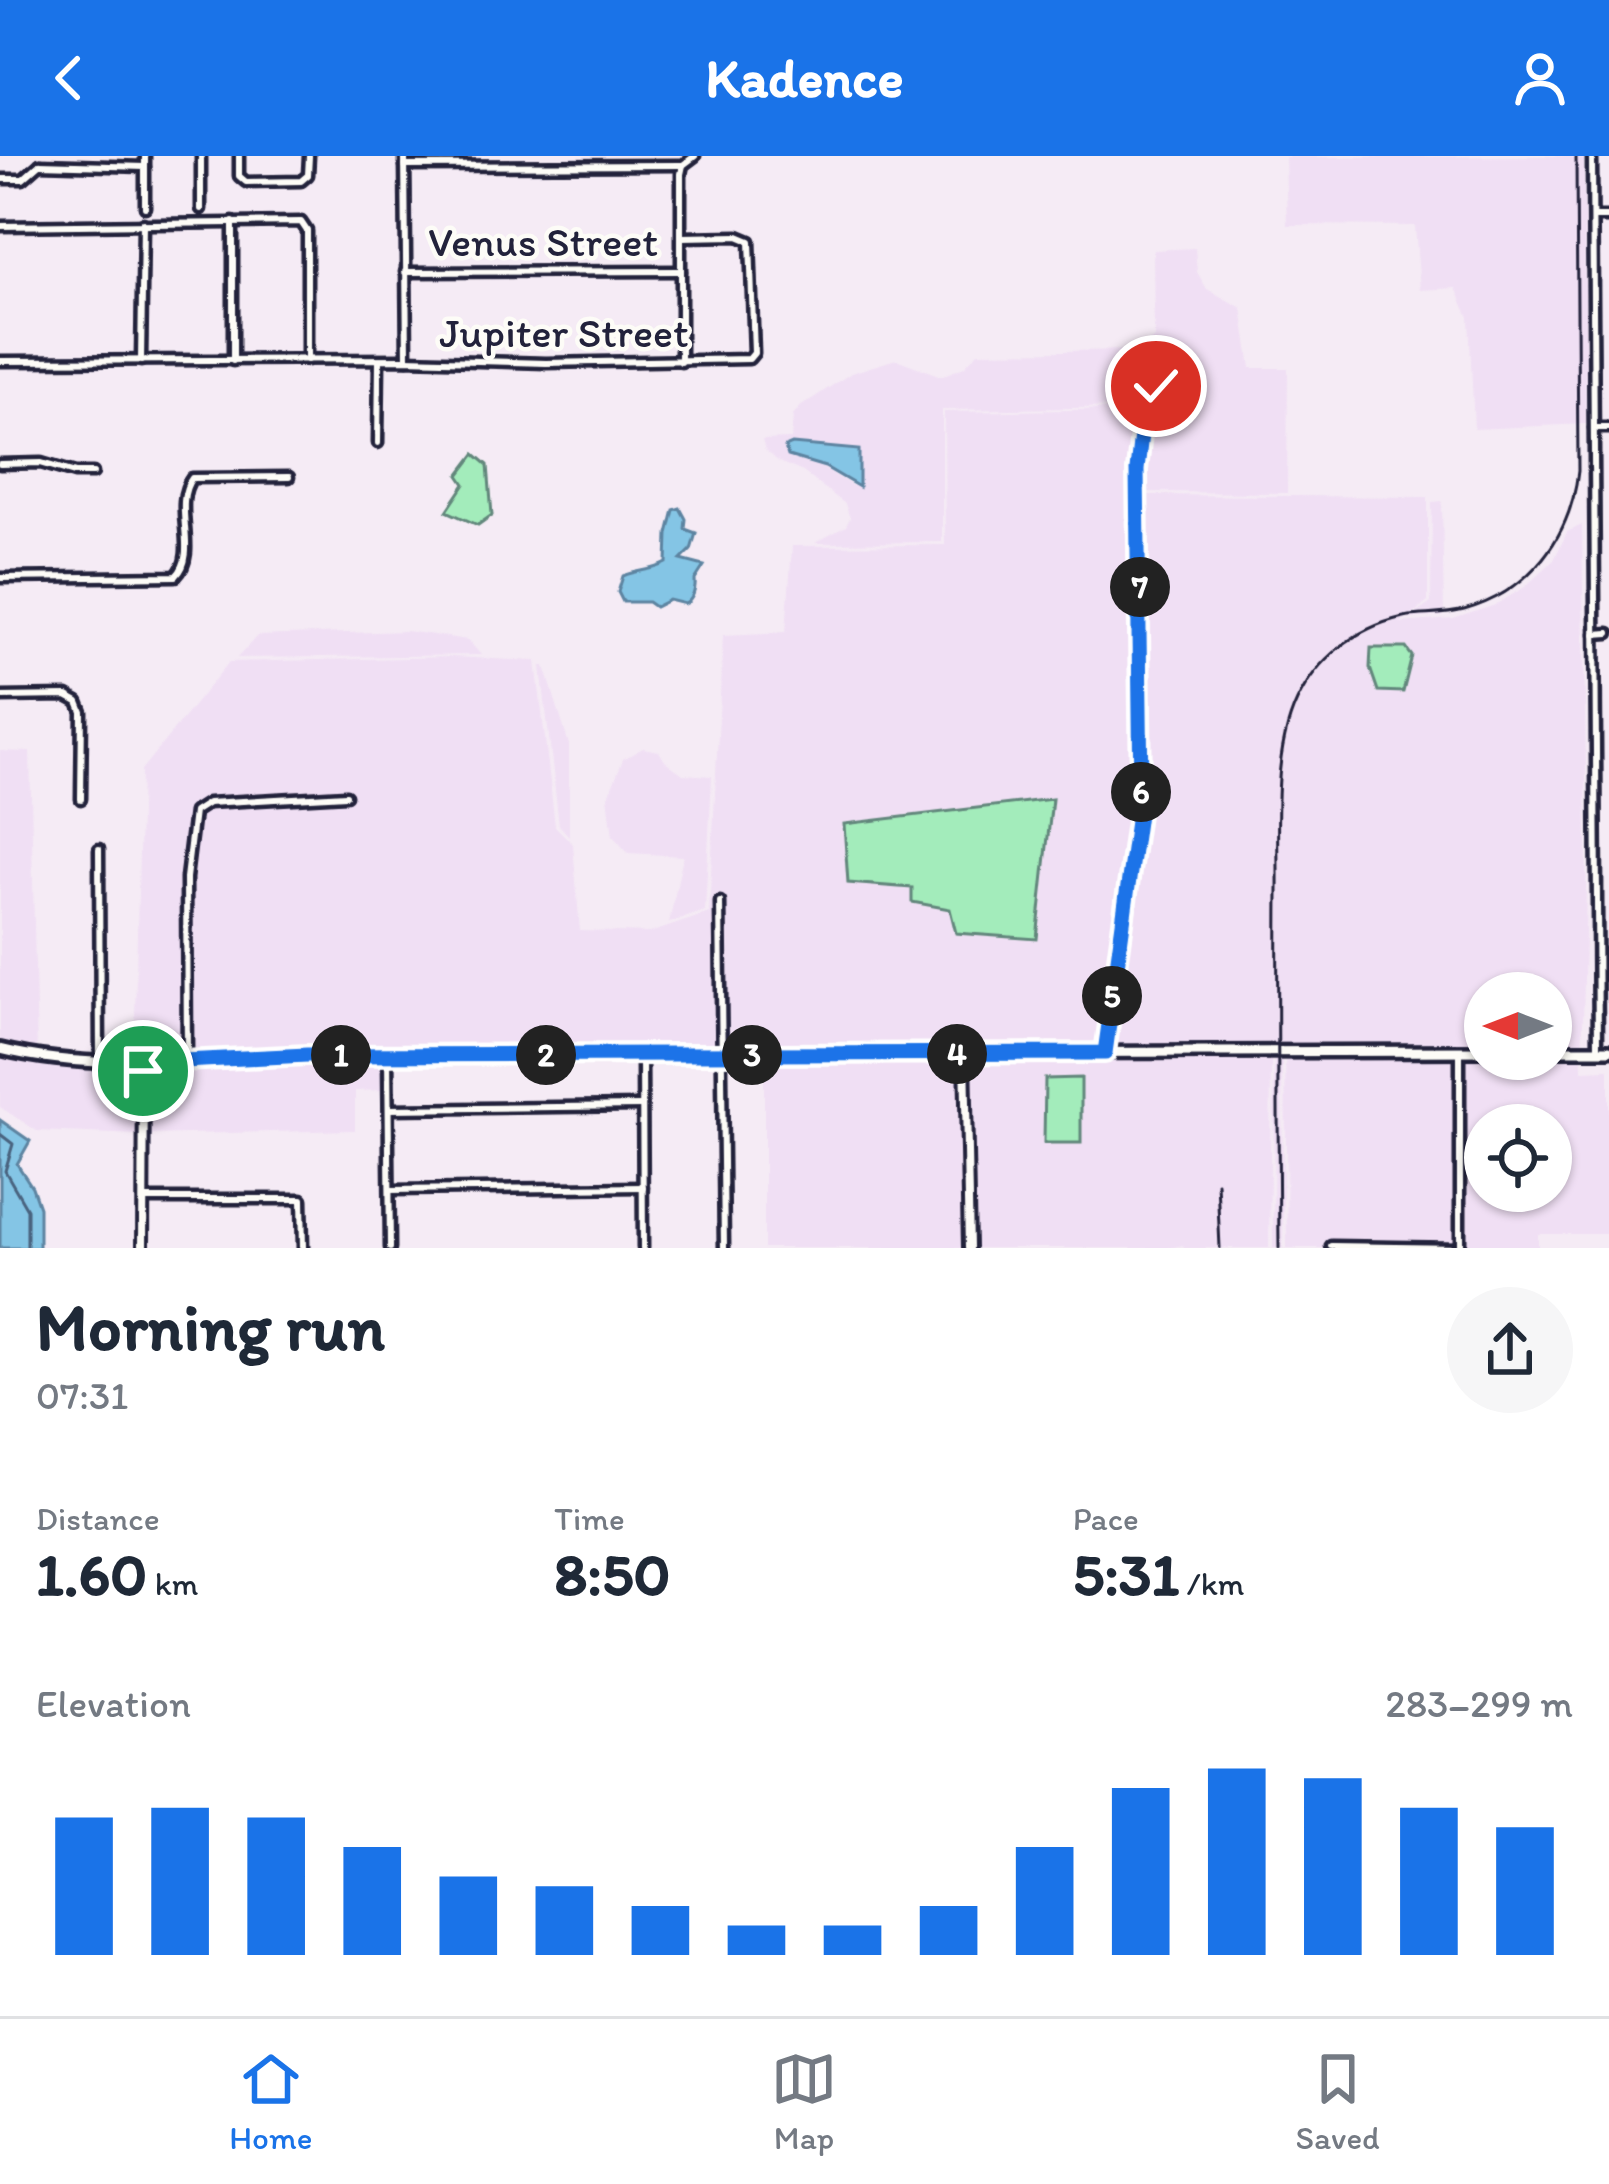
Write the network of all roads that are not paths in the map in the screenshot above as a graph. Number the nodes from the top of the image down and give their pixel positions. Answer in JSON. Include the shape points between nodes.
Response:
{"nodes":[{"id":1,"x":145,"y":156,"type":"edge"},
{"id":2,"x":201,"y":156,"type":"edge"},
{"id":3,"x":239,"y":156,"type":"edge"},
{"id":4,"x":309,"y":156,"type":"edge"},
{"id":5,"x":404,"y":156,"type":"edge"},
{"id":6,"x":695,"y":156,"type":"edge"},
{"id":7,"x":1592,"y":156,"type":"edge"},
{"id":8,"x":38,"y":160,"type":"edge"},
{"id":9,"x":624,"y":160,"type":"edge"},
{"id":10,"x":683,"y":165,"type":"junction"},
{"id":11,"x":405,"y":166,"type":"junction"},
{"id":12,"x":145,"y":167,"type":"junction"},
{"id":13,"x":0,"y":179,"type":"edge"},
{"id":14,"x":145,"y":207,"type":"dead end"},
{"id":15,"x":201,"y":209,"type":"dead end"},
{"id":16,"x":1609,"y":217,"type":"edge"},
{"id":17,"x":1593,"y":218,"type":"junction"},
{"id":18,"x":233,"y":222,"type":"junction"},
{"id":19,"x":142,"y":224,"type":"junction"},
{"id":20,"x":0,"y":226,"type":"edge"},
{"id":21,"x":682,"y":237,"type":"junction"},
{"id":22,"x":681,"y":271,"type":"junction"},
{"id":23,"x":405,"y":272,"type":"junction"},
{"id":24,"x":407,"y":358,"type":"junction"},
{"id":25,"x":307,"y":360,"type":"junction"},
{"id":26,"x":0,"y":361,"type":"edge"},
{"id":27,"x":141,"y":361,"type":"junction"},
{"id":28,"x":233,"y":361,"type":"junction"},
{"id":29,"x":379,"y":361,"type":"junction"},
{"id":30,"x":681,"y":362,"type":"junction"},
{"id":31,"x":1156,"y":386,"type":"dead end"},
{"id":32,"x":1594,"y":428,"type":"junction"},
{"id":33,"x":1609,"y":428,"type":"edge"},
{"id":34,"x":378,"y":443,"type":"dead end"},
{"id":35,"x":0,"y":464,"type":"edge"},
{"id":36,"x":93,"y":473,"type":"dead end"},
{"id":37,"x":289,"y":477,"type":"dead end"},
{"id":38,"x":0,"y":578,"type":"edge"},
{"id":39,"x":1609,"y":633,"type":"edge"},
{"id":40,"x":1595,"y":634,"type":"junction"},
{"id":41,"x":0,"y":697,"type":"edge"},
{"id":42,"x":346,"y":795,"type":"dead end"},
{"id":43,"x":82,"y":799,"type":"dead end"},
{"id":44,"x":1597,"y":841,"type":"junction"},
{"id":45,"x":1609,"y":841,"type":"edge"},
{"id":46,"x":99,"y":849,"type":"dead end"},
{"id":47,"x":720,"y":902,"type":"dead end"},
{"id":48,"x":0,"y":1049,"type":"edge"},
{"id":49,"x":1572,"y":1050,"type":"edge"},
{"id":50,"x":1603,"y":1050,"type":"edge"},
{"id":51,"x":1460,"y":1051,"type":"junction"},
{"id":52,"x":1464,"y":1051,"type":"edge"},
{"id":53,"x":1105,"y":1053,"type":"junction"},
{"id":54,"x":723,"y":1054,"type":"junction"},
{"id":55,"x":965,"y":1054,"type":"junction"},
{"id":56,"x":643,"y":1055,"type":"junction"},
{"id":57,"x":388,"y":1056,"type":"junction"},
{"id":58,"x":187,"y":1059,"type":"junction"},
{"id":59,"x":100,"y":1063,"type":"junction"},
{"id":60,"x":143,"y":1063,"type":"junction"},
{"id":61,"x":642,"y":1106,"type":"junction"},
{"id":62,"x":388,"y":1108,"type":"junction"},
{"id":63,"x":643,"y":1187,"type":"junction"},
{"id":64,"x":390,"y":1190,"type":"junction"},
{"id":65,"x":144,"y":1199,"type":"junction"},
{"id":66,"x":1331,"y":1246,"type":"edge"},
{"id":67,"x":143,"y":1248,"type":"edge"},
{"id":68,"x":303,"y":1248,"type":"edge"},
{"id":69,"x":390,"y":1248,"type":"edge"},
{"id":70,"x":644,"y":1248,"type":"edge"},
{"id":71,"x":724,"y":1248,"type":"edge"},
{"id":72,"x":969,"y":1248,"type":"edge"},
{"id":73,"x":1460,"y":1248,"type":"edge"}],
"edges":[{"from":1,"to":12,"type":"street"},
{"from":2,"to":15,"type":"street"},
{"from":3,"to":4,"type":"street","via":[[241,179],[306,179]]},
{"from":5,"to":11,"type":"street"},
{"from":6,"to":10,"type":"street"},
{"from":7,"to":17,"type":"street"},
{"from":8,"to":12,"type":"street"},
{"from":8,"to":13,"type":"street","via":[[23,179]]},
{"from":9,"to":10,"type":"street"},
{"from":9,"to":11,"type":"street"},
{"from":10,"to":21,"type":"street"},
{"from":11,"to":23,"type":"street"},
{"from":12,"to":14,"type":"street"},
{"from":16,"to":17,"type":"street"},
{"from":17,"to":32,"type":"street"},
{"from":18,"to":19,"type":"street"},
{"from":18,"to":25,"type":"street","via":[[296,221],[307,231]]},
{"from":18,"to":28,"type":"street"},
{"from":19,"to":20,"type":"street"},
{"from":19,"to":27,"type":"street"},
{"from":21,"to":22,"type":"street"},
{"from":21,"to":30,"type":"street","name":"Jupiter Street","via":[[750,241],[754,353]]},
{"from":22,"to":23,"type":"street","name":"Venus Street"},
{"from":22,"to":30,"type":"street"},
{"from":23,"to":24,"type":"street"},
{"from":24,"to":29,"type":"street","name":"Jupiter Street"},
{"from":24,"to":30,"type":"street","name":"Jupiter Street"},
{"from":25,"to":28,"type":"street","name":"Jupiter Street"},
{"from":25,"to":29,"type":"street","name":"Jupiter Street"},
{"from":26,"to":27,"type":"street","name":"Jupiter Street"},
{"from":27,"to":28,"type":"street","name":"Jupiter Street"},
{"from":29,"to":34,"type":"street"},
{"from":31,"to":53,"type":"street","via":[[1145,398],[1137,470],[1141,792]]},
{"from":32,"to":33,"type":"street"},
{"from":32,"to":40,"type":"street"},
{"from":35,"to":36,"type":"street"},
{"from":37,"to":38,"type":"street","via":[[192,478],[184,489],[184,568],[176,576]]},
{"from":39,"to":40,"type":"street"},
{"from":40,"to":44,"type":"street"},
{"from":41,"to":43,"type":"street","via":[[78,702]]},
{"from":42,"to":58,"type":"street","via":[[208,802],[194,812],[186,878]]},
{"from":44,"to":45,"type":"street"},
{"from":44,"to":50,"type":"street"},
{"from":46,"to":59,"type":"street"},
{"from":47,"to":54,"type":"street"},
{"from":48,"to":59,"type":"main road"},
{"from":49,"to":50,"type":"main road"},
{"from":51,"to":52,"type":"main road"},
{"from":51,"to":53,"type":"main road"},
{"from":51,"to":73,"type":"street"},
{"from":53,"to":55,"type":"main road"},
{"from":54,"to":55,"type":"main road"},
{"from":54,"to":56,"type":"main road"},
{"from":54,"to":71,"type":"street"},
{"from":55,"to":72,"type":"street"},
{"from":56,"to":57,"type":"main road"},
{"from":56,"to":61,"type":"street"},
{"from":57,"to":58,"type":"main road"},
{"from":57,"to":62,"type":"street"},
{"from":58,"to":60,"type":"main road"},
{"from":59,"to":60,"type":"main road"},
{"from":60,"to":65,"type":"street"},
{"from":61,"to":62,"type":"street"},
{"from":61,"to":63,"type":"street"},
{"from":62,"to":64,"type":"street"},
{"from":63,"to":64,"type":"street"},
{"from":63,"to":70,"type":"street"},
{"from":64,"to":69,"type":"street"},
{"from":65,"to":67,"type":"street"},
{"from":65,"to":68,"type":"street","via":[[302,1199]]},
{"from":66,"to":73,"type":"street"}]}
